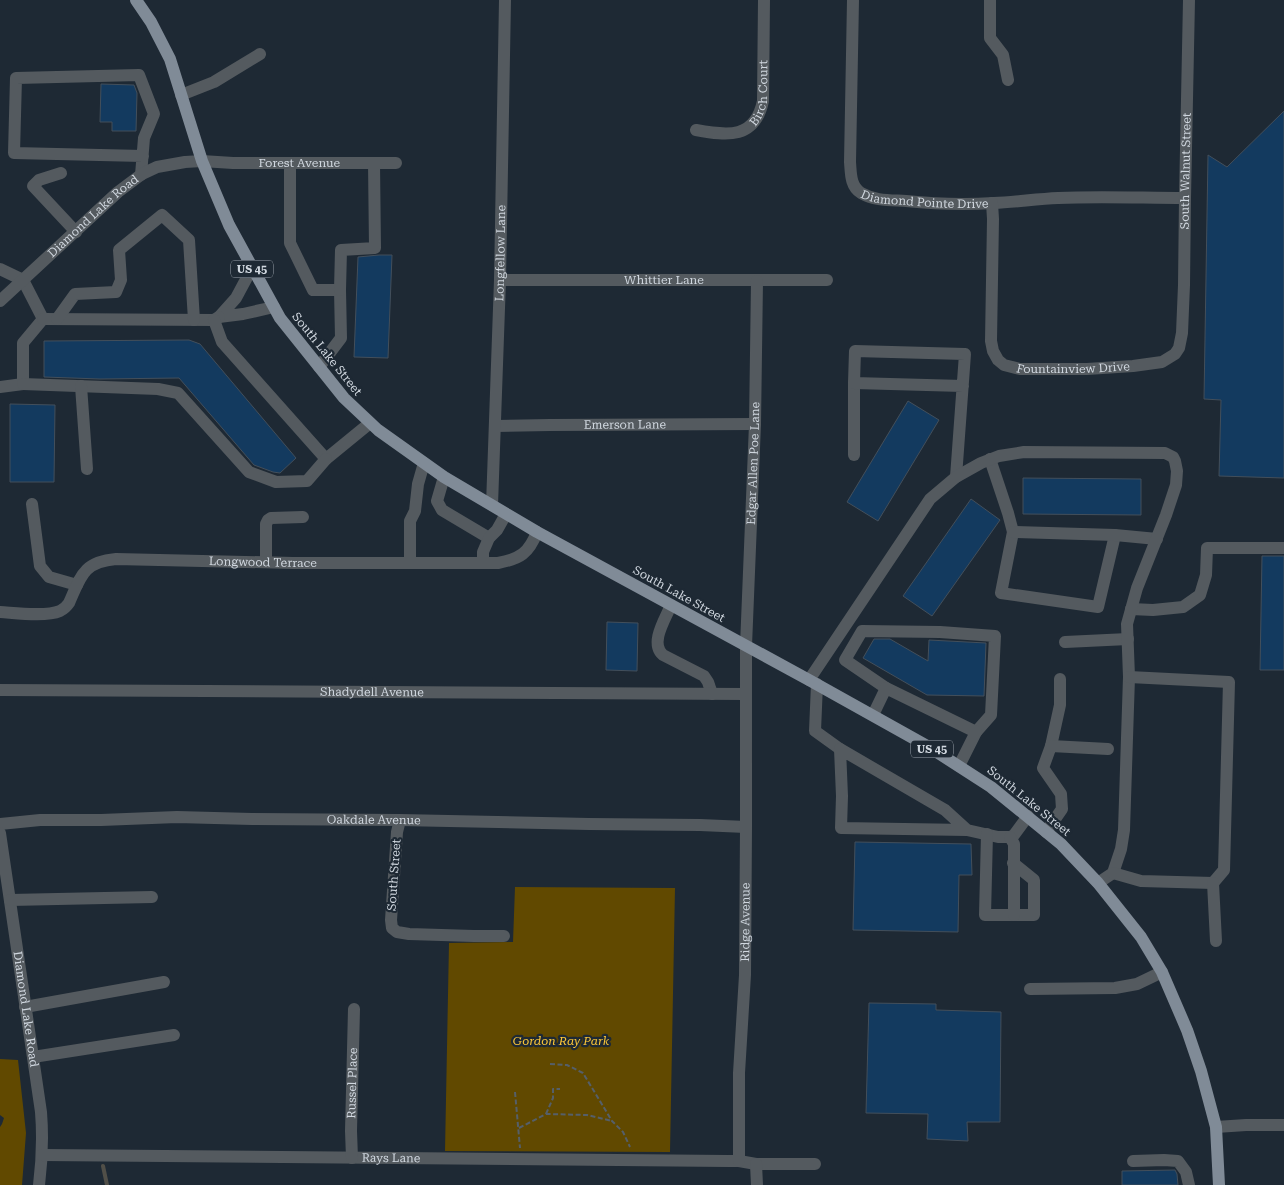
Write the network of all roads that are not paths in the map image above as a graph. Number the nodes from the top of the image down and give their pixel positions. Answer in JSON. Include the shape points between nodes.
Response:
{"nodes":[{"id":1,"x":136,"y":0,"type":"edge"},
{"id":2,"x":505,"y":0,"type":"edge"},
{"id":3,"x":764,"y":0,"type":"edge"},
{"id":4,"x":853,"y":0,"type":"edge"},
{"id":5,"x":990,"y":0,"type":"edge"},
{"id":6,"x":1189,"y":0,"type":"edge"},
{"id":7,"x":260,"y":54,"type":"dead end"},
{"id":8,"x":1008,"y":80,"type":"dead end"},
{"id":9,"x":181,"y":95,"type":"junction"},
{"id":10,"x":696,"y":130,"type":"dead end"},
{"id":11,"x":142,"y":156,"type":"junction"},
{"id":12,"x":202,"y":161,"type":"junction"},
{"id":13,"x":290,"y":163,"type":"junction"},
{"id":14,"x":374,"y":163,"type":"junction"},
{"id":15,"x":396,"y":163,"type":"dead end"},
{"id":16,"x":61,"y":174,"type":"dead end"},
{"id":17,"x":141,"y":175,"type":"junction"},
{"id":18,"x":1184,"y":198,"type":"junction"},
{"id":19,"x":992,"y":203,"type":"junction"},
{"id":20,"x":76,"y":232,"type":"junction"},
{"id":21,"x":252,"y":268,"type":"junction"},
{"id":22,"x":0,"y":269,"type":"edge"},
{"id":23,"x":23,"y":280,"type":"junction"},
{"id":24,"x":500,"y":280,"type":"junction"},
{"id":25,"x":827,"y":280,"type":"dead end"},
{"id":26,"x":757,"y":281,"type":"junction"},
{"id":27,"x":340,"y":290,"type":"junction"},
{"id":28,"x":0,"y":301,"type":"edge"},
{"id":29,"x":274,"y":307,"type":"junction"},
{"id":30,"x":217,"y":318,"type":"junction"},
{"id":31,"x":43,"y":319,"type":"junction"},
{"id":32,"x":57,"y":319,"type":"junction"},
{"id":33,"x":194,"y":320,"type":"junction"},
{"id":34,"x":1180,"y":343,"type":"joint"},
{"id":35,"x":319,"y":367,"type":"junction"},
{"id":36,"x":854,"y":383,"type":"junction"},
{"id":37,"x":24,"y":384,"type":"junction"},
{"id":38,"x":82,"y":386,"type":"junction"},
{"id":39,"x":963,"y":386,"type":"junction"},
{"id":40,"x":0,"y":387,"type":"edge"},
{"id":41,"x":370,"y":423,"type":"junction"},
{"id":42,"x":755,"y":424,"type":"junction"},
{"id":43,"x":495,"y":426,"type":"junction"},
{"id":44,"x":854,"y":455,"type":"dead end"},
{"id":45,"x":326,"y":459,"type":"junction"},
{"id":46,"x":990,"y":459,"type":"junction"},
{"id":47,"x":424,"y":463,"type":"junction"},
{"id":48,"x":87,"y":468,"type":"dead end"},
{"id":49,"x":444,"y":477,"type":"junction"},
{"id":50,"x":956,"y":477,"type":"junction"},
{"id":51,"x":32,"y":504,"type":"dead end"},
{"id":52,"x":492,"y":505,"type":"junction"},
{"id":53,"x":506,"y":514,"type":"junction"},
{"id":54,"x":303,"y":517,"type":"dead end"},
{"id":55,"x":537,"y":532,"type":"junction"},
{"id":56,"x":1012,"y":532,"type":"junction"},
{"id":57,"x":1115,"y":535,"type":"junction"},
{"id":58,"x":489,"y":538,"type":"junction"},
{"id":59,"x":1157,"y":539,"type":"junction"},
{"id":60,"x":1284,"y":548,"type":"edge"},
{"id":61,"x":266,"y":562,"type":"junction"},
{"id":62,"x":410,"y":563,"type":"junction"},
{"id":63,"x":483,"y":563,"type":"junction"},
{"id":64,"x":77,"y":585,"type":"junction"},
{"id":65,"x":672,"y":605,"type":"junction"},
{"id":66,"x":1131,"y":609,"type":"junction"},
{"id":67,"x":0,"y":612,"type":"edge"},
{"id":68,"x":839,"y":636,"type":"junction"},
{"id":69,"x":1128,"y":640,"type":"junction"},
{"id":70,"x":1065,"y":642,"type":"dead end"},
{"id":71,"x":854,"y":644,"type":"junction"},
{"id":72,"x":746,"y":646,"type":"junction"},
{"id":73,"x":1129,"y":677,"type":"junction"},
{"id":74,"x":1060,"y":679,"type":"dead end"},
{"id":75,"x":813,"y":682,"type":"junction"},
{"id":76,"x":886,"y":688,"type":"junction"},
{"id":77,"x":0,"y":690,"type":"edge"},
{"id":78,"x":712,"y":694,"type":"junction"},
{"id":79,"x":746,"y":694,"type":"junction"},
{"id":80,"x":873,"y":715,"type":"junction"},
{"id":81,"x":976,"y":732,"type":"junction"},
{"id":82,"x":1051,"y":746,"type":"junction"},
{"id":83,"x":840,"y":749,"type":"junction"},
{"id":84,"x":1108,"y":749,"type":"dead end"},
{"id":85,"x":959,"y":766,"type":"junction"},
{"id":86,"x":1028,"y":816,"type":"junction"},
{"id":87,"x":400,"y":820,"type":"junction"},
{"id":88,"x":0,"y":824,"type":"edge"},
{"id":89,"x":746,"y":827,"type":"junction"},
{"id":90,"x":967,"y":830,"type":"junction"},
{"id":91,"x":1046,"y":832,"type":"junction"},
{"id":92,"x":0,"y":833,"type":"edge"},
{"id":93,"x":987,"y":834,"type":"junction"},
{"id":94,"x":1010,"y":837,"type":"junction"},
{"id":95,"x":1013,"y":863,"type":"junction"},
{"id":96,"x":1113,"y":873,"type":"junction"},
{"id":97,"x":1213,"y":883,"type":"junction"},
{"id":98,"x":1098,"y":884,"type":"junction"},
{"id":99,"x":152,"y":897,"type":"dead end"},
{"id":100,"x":10,"y":900,"type":"junction"},
{"id":101,"x":1014,"y":915,"type":"junction"},
{"id":102,"x":504,"y":936,"type":"dead end"},
{"id":103,"x":1216,"y":941,"type":"dead end"},
{"id":104,"x":1162,"y":972,"type":"junction"},
{"id":105,"x":164,"y":982,"type":"dead end"},
{"id":106,"x":1030,"y":989,"type":"dead end"},
{"id":107,"x":25,"y":1007,"type":"junction"},
{"id":108,"x":354,"y":1009,"type":"dead end"},
{"id":109,"x":174,"y":1035,"type":"dead end"},
{"id":110,"x":33,"y":1057,"type":"junction"},
{"id":111,"x":1284,"y":1125,"type":"edge"},
{"id":112,"x":1216,"y":1127,"type":"junction"},
{"id":113,"x":42,"y":1155,"type":"junction"},
{"id":114,"x":352,"y":1158,"type":"junction"},
{"id":115,"x":1133,"y":1160,"type":"dead end"},
{"id":116,"x":739,"y":1161,"type":"junction"},
{"id":117,"x":756,"y":1164,"type":"junction"},
{"id":118,"x":815,"y":1164,"type":"dead end"},
{"id":119,"x":39,"y":1185,"type":"edge"},
{"id":120,"x":757,"y":1185,"type":"edge"},
{"id":121,"x":1189,"y":1185,"type":"edge"},
{"id":122,"x":1219,"y":1185,"type":"edge"}],
"edges":[{"from":1,"to":9,"type":"main road","name":"South Lake Street","number":"US 45","via":[[170,59]]},
{"from":2,"to":24,"type":"street","name":"Longfellow Lane"},
{"from":3,"to":10,"type":"street","name":"Birch Court","via":[[761,112],[739,134]]},
{"from":4,"to":19,"type":"street","name":"Diamond Pointe Drive","via":[[850,162],[854,185],[859,192],[884,200]]},
{"from":5,"to":8,"type":"street","via":[[990,38],[1002,55]]},
{"from":6,"to":18,"type":"street","name":"South Walnut Street"},
{"from":7,"to":9,"type":"street","via":[[214,82]]},
{"from":9,"to":12,"type":"main road","name":"South Lake Street","number":"US 45"},
{"from":11,"to":11,"type":"street","via":[[144,138],[154,114],[139,75],[16,78],[14,154]]},
{"from":11,"to":17,"type":"street"},
{"from":12,"to":13,"type":"street","name":"Forest Avenue"},
{"from":12,"to":17,"type":"street","name":"Diamond Lake Road","via":[[157,167]]},
{"from":12,"to":21,"type":"main road","name":"South Lake Street","number":"US 45","via":[[229,225]]},
{"from":13,"to":14,"type":"street","name":"Forest Avenue"},
{"from":13,"to":27,"type":"street","via":[[290,243],[314,290]]},
{"from":14,"to":15,"type":"street","name":"Forest Avenue"},
{"from":14,"to":27,"type":"street","via":[[375,248],[340,250]]},
{"from":16,"to":20,"type":"street","via":[[39,180],[33,186]]},
{"from":17,"to":20,"type":"street","name":"Diamond Lake Road"},
{"from":18,"to":19,"type":"street","name":"Diamond Pointe Drive","via":[[1093,197]]},
{"from":18,"to":34,"type":"street","name":"South Walnut Street"},
{"from":19,"to":34,"type":"street","name":"Fountainview Drive","via":[[991,341],[993,351],[1004,365],[1020,369],[1133,366],[1162,362],[1175,354]]},
{"from":20,"to":23,"type":"street","name":"Diamond Lake Road"},
{"from":21,"to":29,"type":"main road","name":"South Lake Street","number":"US 45"},
{"from":21,"to":30,"type":"street","via":[[236,298]]},
{"from":22,"to":23,"type":"street"},
{"from":23,"to":28,"type":"street","name":"Diamond Lake Road"},
{"from":23,"to":31,"type":"street"},
{"from":24,"to":26,"type":"street","name":"Whittier Lane"},
{"from":24,"to":43,"type":"street","name":"Longfellow Lane"},
{"from":25,"to":26,"type":"street","name":"Whittier Lane"},
{"from":26,"to":42,"type":"street","name":"Edgar Allen Poe Lane"},
{"from":27,"to":35,"type":"street","via":[[342,338]]},
{"from":29,"to":30,"type":"street"},
{"from":29,"to":35,"type":"main road","name":"South Lake Street","number":"US 45"},
{"from":30,"to":33,"type":"street"},
{"from":30,"to":45,"type":"street","via":[[222,342]]},
{"from":31,"to":32,"type":"street"},
{"from":31,"to":37,"type":"street","via":[[24,343]]},
{"from":32,"to":33,"type":"street"},
{"from":32,"to":33,"type":"street","via":[[75,294],[116,292],[121,280],[118,250],[162,216],[189,240]]},
{"from":35,"to":41,"type":"main road","name":"South Lake Street","number":"US 45"},
{"from":36,"to":39,"type":"street"},
{"from":36,"to":39,"type":"street","via":[[855,351],[865,351],[964,354]]},
{"from":36,"to":44,"type":"street"},
{"from":37,"to":38,"type":"street"},
{"from":37,"to":40,"type":"street"},
{"from":38,"to":45,"type":"street","via":[[158,389],[178,393],[249,472],[276,482],[307,481]]},
{"from":38,"to":48,"type":"street"},
{"from":39,"to":50,"type":"street"},
{"from":41,"to":45,"type":"street"},
{"from":41,"to":47,"type":"main road","name":"South Lake Street","number":"US 45"},
{"from":42,"to":43,"type":"street","name":"Emerson Lane"},
{"from":42,"to":72,"type":"street","name":"Edgar Allen Poe Lane"},
{"from":43,"to":52,"type":"street","name":"Longfellow Lane"},
{"from":46,"to":50,"type":"street"},
{"from":46,"to":56,"type":"street"},
{"from":46,"to":59,"type":"street","via":[[1024,452],[1165,453],[1175,461],[1176,485]]},
{"from":47,"to":49,"type":"main road","name":"South Lake Street","number":"US 45"},
{"from":47,"to":62,"type":"street","via":[[416,510],[410,521]]},
{"from":49,"to":52,"type":"main road","name":"South Lake Street","number":"US 45"},
{"from":49,"to":58,"type":"street","via":[[437,501],[442,510]]},
{"from":50,"to":68,"type":"street","via":[[930,499]]},
{"from":51,"to":64,"type":"street","via":[[40,566],[49,577]]},
{"from":52,"to":53,"type":"main road","name":"South Lake Street","number":"US 45"},
{"from":53,"to":55,"type":"main road","name":"South Lake Street","number":"US 45"},
{"from":53,"to":58,"type":"street"},
{"from":54,"to":61,"type":"street","via":[[268,520]]},
{"from":55,"to":63,"type":"street","name":"Longwood Terrace","via":[[522,555],[510,561]]},
{"from":55,"to":65,"type":"main road","name":"South Lake Street","number":"US 45"},
{"from":56,"to":57,"type":"street"},
{"from":56,"to":57,"type":"street","via":[[1001,593],[1098,607]]},
{"from":57,"to":59,"type":"street"},
{"from":58,"to":63,"type":"street","via":[[483,552]]},
{"from":59,"to":66,"type":"street"},
{"from":60,"to":66,"type":"street","via":[[1207,548],[1206,575],[1200,594],[1184,607]]},
{"from":61,"to":62,"type":"street","name":"Longwood Terrace"},
{"from":61,"to":64,"type":"street","name":"Longwood Terrace","via":[[104,560],[91,566]]},
{"from":62,"to":63,"type":"street","name":"Longwood Terrace"},
{"from":64,"to":67,"type":"street","name":"Longwood Terrace","via":[[69,603],[59,611],[46,614]]},
{"from":65,"to":72,"type":"main road","name":"South Lake Street","number":"US 45"},
{"from":65,"to":78,"type":"street","via":[[658,638],[659,651],[704,676]]},
{"from":66,"to":69,"type":"street","via":[[1127,624]]},
{"from":68,"to":71,"type":"street"},
{"from":68,"to":75,"type":"street"},
{"from":69,"to":70,"type":"street"},
{"from":69,"to":73,"type":"street"},
{"from":71,"to":76,"type":"street","via":[[845,660]]},
{"from":71,"to":81,"type":"street","via":[[862,631],[995,636],[991,715]]},
{"from":72,"to":75,"type":"main road","name":"South Lake Street","number":"US 45"},
{"from":72,"to":79,"type":"street","name":"Ridge Avenue"},
{"from":73,"to":96,"type":"street","via":[[1124,830]]},
{"from":73,"to":97,"type":"street","via":[[1229,682],[1224,870]]},
{"from":74,"to":82,"type":"street","via":[[1060,705]]},
{"from":75,"to":80,"type":"main road","name":"South Lake Street","number":"US 45"},
{"from":75,"to":83,"type":"street","via":[[815,731]]},
{"from":76,"to":80,"type":"street"},
{"from":76,"to":81,"type":"street"},
{"from":77,"to":78,"type":"street","name":"Shadydell Avenue"},
{"from":78,"to":79,"type":"street","name":"Shadydell Avenue"},
{"from":79,"to":89,"type":"street","name":"Ridge Avenue"},
{"from":80,"to":85,"type":"main road","name":"South Lake Street","number":"US 45"},
{"from":81,"to":85,"type":"street"},
{"from":82,"to":84,"type":"street"},
{"from":82,"to":91,"type":"street","via":[[1043,768],[1061,794],[1062,809]]},
{"from":83,"to":90,"type":"street","via":[[945,810]]},
{"from":83,"to":90,"type":"street","via":[[841,828]]},
{"from":85,"to":86,"type":"main road","name":"South Lake Street","number":"US 45"},
{"from":86,"to":91,"type":"main road","name":"South Lake Street","number":"US 45"},
{"from":86,"to":94,"type":"street"},
{"from":87,"to":88,"type":"street","name":"Oakdale Avenue","via":[[177,817]]},
{"from":87,"to":89,"type":"street","name":"Oakdale Avenue"},
{"from":87,"to":102,"type":"street","name":"South Street","via":[[392,928],[397,932]]},
{"from":89,"to":116,"type":"street","name":"Ridge Avenue"},
{"from":90,"to":93,"type":"street"},
{"from":91,"to":98,"type":"main road","name":"South Lake Street","number":"US 45"},
{"from":92,"to":100,"type":"street","name":"Diamond Lake Road"},
{"from":93,"to":94,"type":"street"},
{"from":93,"to":101,"type":"street","via":[[985,914]]},
{"from":94,"to":95,"type":"street","via":[[1014,844]]},
{"from":95,"to":101,"type":"street"},
{"from":95,"to":101,"type":"street","via":[[1034,880],[1034,915]]},
{"from":96,"to":97,"type":"street","via":[[1141,882]]},
{"from":96,"to":98,"type":"street"},
{"from":97,"to":103,"type":"street"},
{"from":98,"to":104,"type":"main road","name":"South Lake Street","number":"US 45","via":[[1141,937]]},
{"from":99,"to":100,"type":"street"},
{"from":100,"to":107,"type":"street","name":"Diamond Lake Road"},
{"from":104,"to":106,"type":"street","via":[[1137,984],[1116,988]]},
{"from":104,"to":112,"type":"main road","name":"South Lake Street","number":"US 45","via":[[1187,1030]]},
{"from":105,"to":107,"type":"street"},
{"from":107,"to":110,"type":"street","name":"Diamond Lake Road"},
{"from":108,"to":114,"type":"street","name":"Russel Place"},
{"from":109,"to":110,"type":"street"},
{"from":110,"to":113,"type":"street","name":"Diamond Lake Road","via":[[41,1112]]},
{"from":111,"to":112,"type":"street"},
{"from":112,"to":122,"type":"main road","name":"South Lake Street","number":"US 45"},
{"from":113,"to":114,"type":"street","name":"Rays Lane"},
{"from":113,"to":119,"type":"street","name":"Diamond Lake Road"},
{"from":114,"to":116,"type":"street","name":"Rays Lane"},
{"from":115,"to":121,"type":"street","via":[[1178,1161],[1186,1172]]},
{"from":116,"to":117,"type":"street"},
{"from":117,"to":118,"type":"street"},
{"from":117,"to":120,"type":"street"}]}
